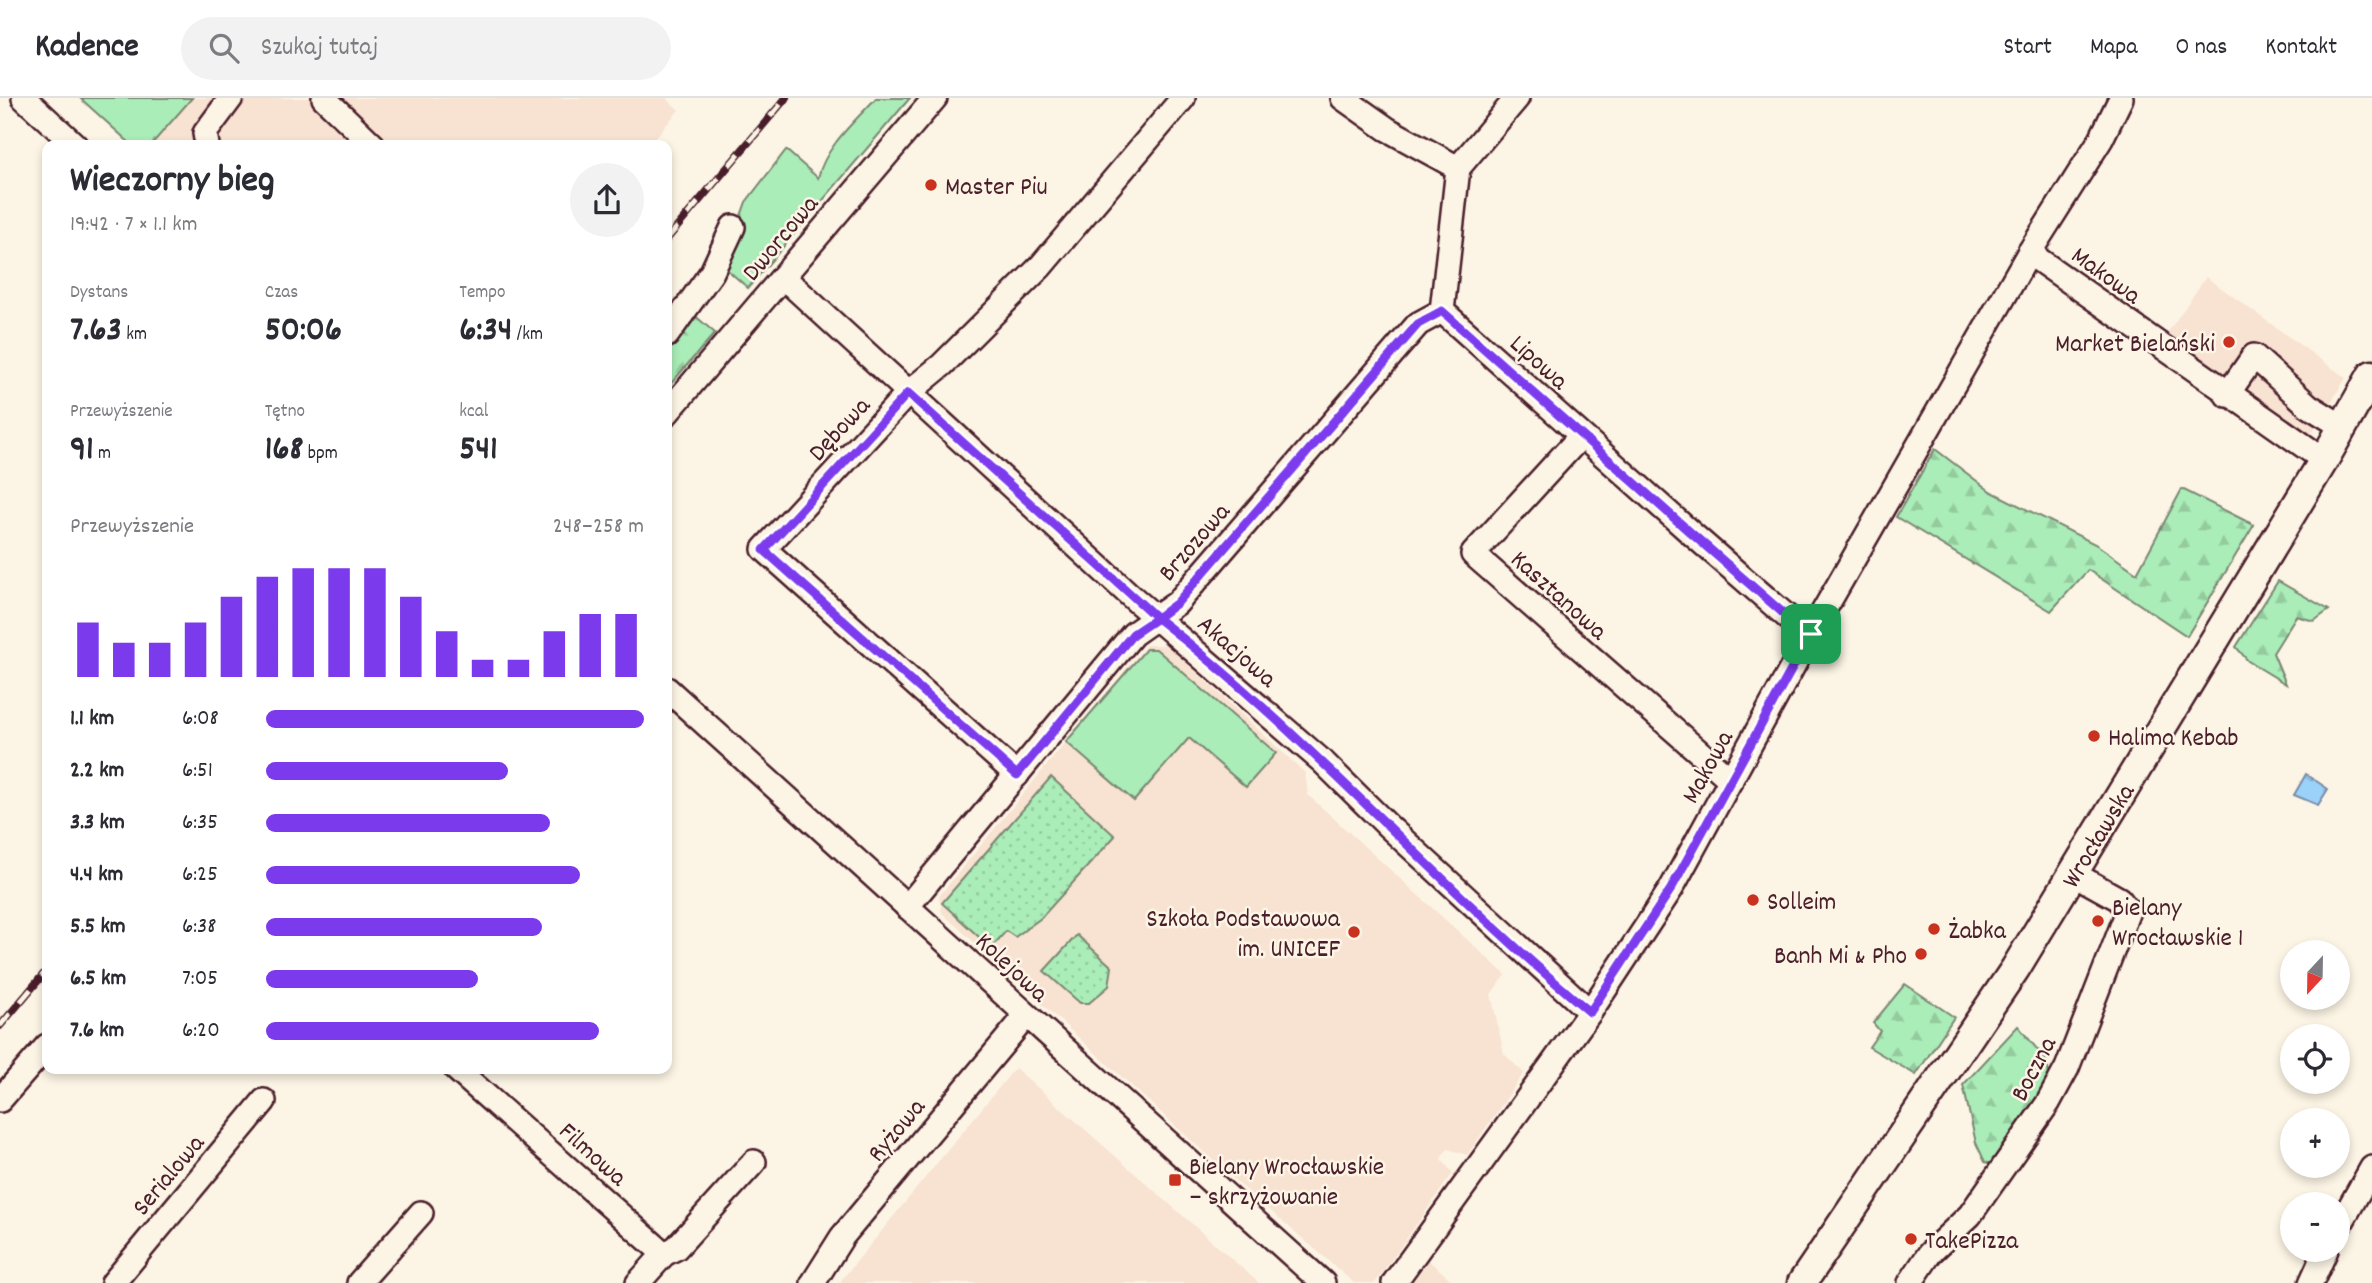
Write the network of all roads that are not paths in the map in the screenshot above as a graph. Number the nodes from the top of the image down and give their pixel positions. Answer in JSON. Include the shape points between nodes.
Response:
{"nodes":[{"id":1,"x":24,"y":98,"type":"edge"},
{"id":2,"x":231,"y":98,"type":"edge"},
{"id":3,"x":324,"y":98,"type":"edge"},
{"id":4,"x":935,"y":98,"type":"edge"},
{"id":5,"x":1183,"y":98,"type":"edge"},
{"id":6,"x":1343,"y":98,"type":"edge"},
{"id":7,"x":1517,"y":98,"type":"edge"},
{"id":8,"x":2121,"y":98,"type":"edge"},
{"id":9,"x":70,"y":140,"type":"edge"},
{"id":10,"x":207,"y":140,"type":"edge"},
{"id":11,"x":368,"y":140,"type":"edge"},
{"id":12,"x":1458,"y":169,"type":"junction"},
{"id":13,"x":733,"y":227,"type":"dead end"},
{"id":14,"x":2029,"y":253,"type":"junction"},
{"id":15,"x":783,"y":277,"type":"junction"},
{"id":16,"x":1442,"y":311,"type":"junction"},
{"id":17,"x":672,"y":328,"type":"edge"},
{"id":18,"x":2372,"y":375,"type":"edge"},
{"id":19,"x":908,"y":393,"type":"junction"},
{"id":20,"x":2227,"y":395,"type":"junction"},
{"id":21,"x":672,"y":407,"type":"edge"},
{"id":22,"x":2343,"y":427,"type":"junction"},
{"id":23,"x":1581,"y":436,"type":"junction"},
{"id":24,"x":2324,"y":460,"type":"junction"},
{"id":25,"x":1157,"y":618,"type":"junction"},
{"id":26,"x":1811,"y":634,"type":"junction"},
{"id":27,"x":672,"y":694,"type":"edge"},
{"id":28,"x":1017,"y":775,"type":"junction"},
{"id":29,"x":1731,"y":780,"type":"junction"},
{"id":30,"x":2074,"y":874,"type":"junction"},
{"id":31,"x":906,"y":907,"type":"junction"},
{"id":32,"x":1590,"y":1012,"type":"junction"},
{"id":33,"x":1026,"y":1016,"type":"junction"},
{"id":34,"x":42,"y":1052,"type":"edge"},
{"id":35,"x":462,"y":1074,"type":"edge"},
{"id":36,"x":0,"y":1100,"type":"edge"},
{"id":37,"x":264,"y":1101,"type":"dead end"},
{"id":38,"x":754,"y":1162,"type":"dead end"},
{"id":39,"x":2372,"y":1168,"type":"edge"},
{"id":40,"x":2350,"y":1207,"type":"edge"},
{"id":41,"x":421,"y":1213,"type":"dead end"},
{"id":42,"x":664,"y":1254,"type":"junction"},
{"id":43,"x":2322,"y":1262,"type":"edge"},
{"id":44,"x":2314,"y":1282,"type":"edge"},
{"id":45,"x":113,"y":1283,"type":"edge"},
{"id":46,"x":359,"y":1283,"type":"edge"},
{"id":47,"x":638,"y":1283,"type":"edge"},
{"id":48,"x":813,"y":1283,"type":"edge"},
{"id":49,"x":1323,"y":1283,"type":"edge"},
{"id":50,"x":1394,"y":1283,"type":"edge"},
{"id":51,"x":1802,"y":1283,"type":"edge"},
{"id":52,"x":1910,"y":1283,"type":"edge"}],
"edges":[{"from":1,"to":9,"type":"street"},
{"from":2,"to":10,"type":"street","via":[[205,133]]},
{"from":3,"to":11,"type":"street"},
{"from":4,"to":15,"type":"street","name":"Dworcowa"},
{"from":5,"to":19,"type":"street","name":"Dębowa","via":[[1041,265]]},
{"from":6,"to":12,"type":"street"},
{"from":7,"to":12,"type":"street"},
{"from":8,"to":14,"type":"street","name":"Makowa","via":[[2102,138]]},
{"from":12,"to":16,"type":"street"},
{"from":13,"to":17,"type":"street","via":[[712,272]]},
{"from":14,"to":20,"type":"street","name":"Makowa"},
{"from":14,"to":26,"type":"street","name":"Makowa"},
{"from":15,"to":19,"type":"street","name":"Akacjowa"},
{"from":15,"to":21,"type":"street","name":"Dworcowa"},
{"from":16,"to":23,"type":"street","name":"Lipowa"},
{"from":16,"to":25,"type":"street","name":"Brzozowa","via":[[1418,324],[1177,603]]},
{"from":18,"to":22,"type":"main road","name":"Wrocławska"},
{"from":19,"to":25,"type":"street","name":"Akacjowa"},
{"from":19,"to":28,"type":"street","name":"Dębowa","via":[[764,550]]},
{"from":20,"to":22,"type":"street","via":[[2254,356],[2309,406]]},
{"from":20,"to":24,"type":"street","name":"Makowa"},
{"from":22,"to":24,"type":"main road","name":"Wrocławska"},
{"from":23,"to":26,"type":"street","name":"Lipowa"},
{"from":23,"to":29,"type":"street","name":"Kasztanowa","via":[[1473,554]]},
{"from":24,"to":30,"type":"main road","name":"Wrocławska"},
{"from":25,"to":28,"type":"street","name":"Brzozowa","via":[[1133,634]]},
{"from":25,"to":32,"type":"street","name":"Akacjowa","via":[[1322,762]]},
{"from":26,"to":29,"type":"street","name":"Makowa"},
{"from":27,"to":31,"type":"street","name":"Kolejowa"},
{"from":28,"to":31,"type":"street","name":"Brzozowa"},
{"from":29,"to":32,"type":"street","name":"Makowa","via":[[1671,889]]},
{"from":30,"to":51,"type":"main road","name":"Wrocławska"},
{"from":30,"to":52,"type":"street","name":"Boczna","via":[[2119,899],[2128,911],[2067,1068],[1970,1215],[1930,1253]]},
{"from":31,"to":33,"type":"street","name":"Kolejowa"},
{"from":32,"to":50,"type":"street","name":"Makowa"},
{"from":33,"to":48,"type":"street","name":"Ryżowa","via":[[842,1237]]},
{"from":33,"to":49,"type":"street","name":"Kolejowa"},
{"from":34,"to":36,"type":"street"},
{"from":35,"to":42,"type":"street","name":"Filmowa"},
{"from":37,"to":45,"type":"street","name":"Serialowa"},
{"from":38,"to":42,"type":"street","via":[[676,1248]]},
{"from":39,"to":40,"type":"street"},
{"from":41,"to":46,"type":"street"},
{"from":42,"to":47,"type":"street"},
{"from":43,"to":44,"type":"street"}]}
